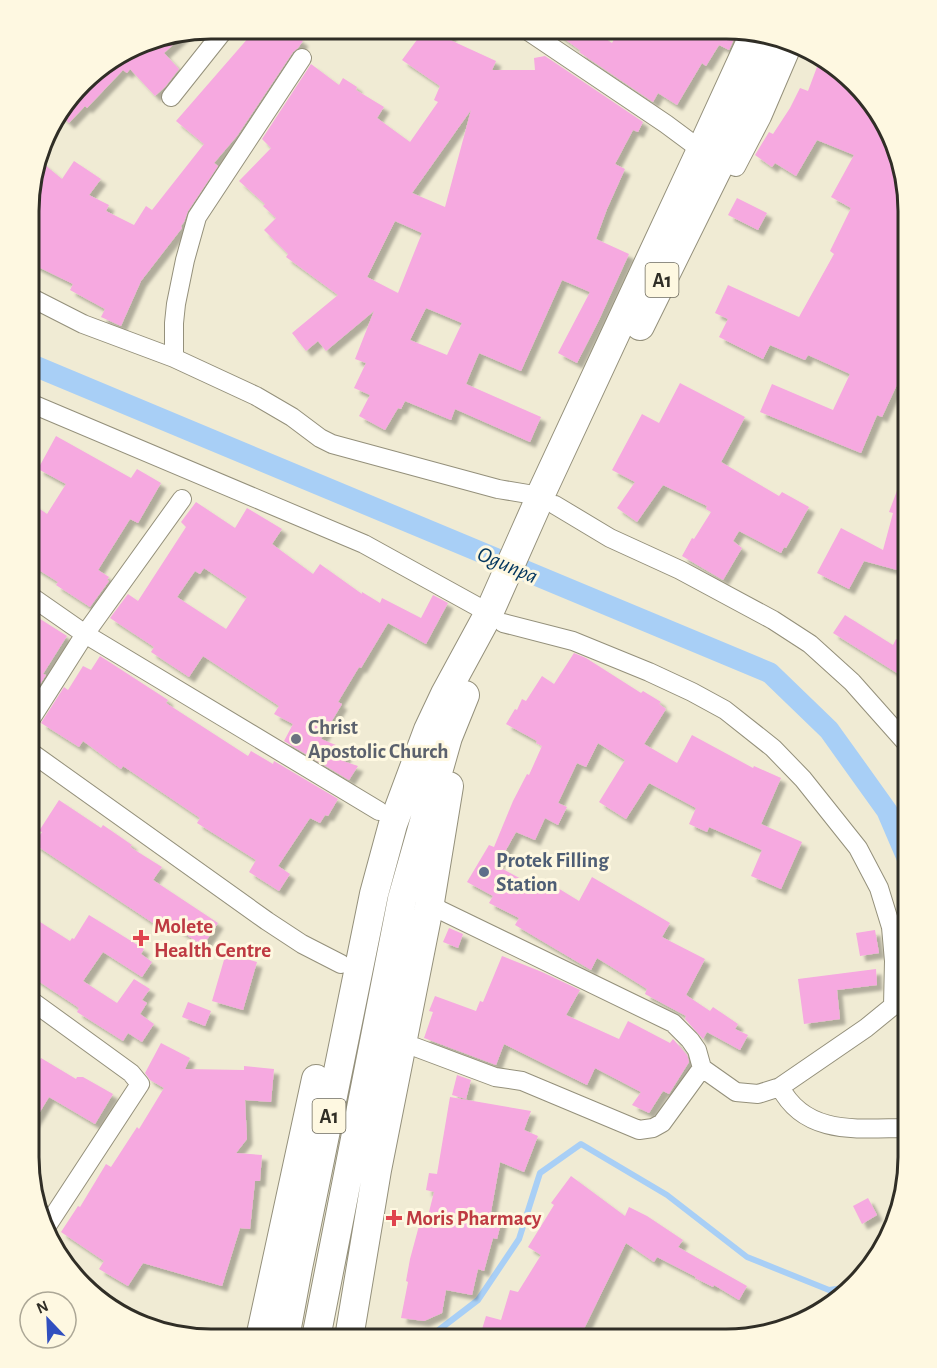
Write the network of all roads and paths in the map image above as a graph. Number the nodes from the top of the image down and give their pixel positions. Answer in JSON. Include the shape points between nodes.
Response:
{"nodes":[{"id":1,"x":216,"y":39,"type":"edge"},
{"id":2,"x":540,"y":39,"type":"edge"},
{"id":3,"x":751,"y":40,"type":"edge"},
{"id":4,"x":773,"y":46,"type":"edge"},
{"id":5,"x":790,"y":51,"type":"edge"},
{"id":6,"x":302,"y":58,"type":"dead end"},
{"id":7,"x":171,"y":97,"type":"dead end"},
{"id":8,"x":711,"y":156,"type":"junction"},
{"id":9,"x":39,"y":302,"type":"edge"},
{"id":10,"x":174,"y":358,"type":"junction"},
{"id":11,"x":39,"y":407,"type":"edge"},
{"id":12,"x":182,"y":499,"type":"dead end"},
{"id":13,"x":545,"y":507,"type":"junction"},
{"id":14,"x":39,"y":602,"type":"edge"},
{"id":15,"x":500,"y":609,"type":"junction"},
{"id":16,"x":85,"y":634,"type":"junction"},
{"id":17,"x":453,"y":698,"type":"junction"},
{"id":18,"x":39,"y":706,"type":"edge"},
{"id":19,"x":898,"y":734,"type":"edge"},
{"id":20,"x":39,"y":758,"type":"edge"},
{"id":21,"x":379,"y":811,"type":"junction"},
{"id":22,"x":435,"y":906,"type":"junction"},
{"id":23,"x":341,"y":964,"type":"junction"},
{"id":24,"x":39,"y":1006,"type":"edge"},
{"id":25,"x":415,"y":1047,"type":"junction"},
{"id":26,"x":702,"y":1068,"type":"junction"},
{"id":27,"x":780,"y":1087,"type":"junction"},
{"id":28,"x":898,"y":1128,"type":"edge"},
{"id":29,"x":377,"y":1176,"type":"junction"},
{"id":30,"x":51,"y":1219,"type":"edge"},
{"id":31,"x":262,"y":1329,"type":"edge"},
{"id":32,"x":287,"y":1329,"type":"edge"},
{"id":33,"x":318,"y":1329,"type":"edge"},
{"id":34,"x":351,"y":1329,"type":"edge"},
{"id":35,"x":364,"y":1329,"type":"edge"}],
"edges":[{"from":1,"to":7,"type":"street"},
{"from":2,"to":8,"type":"street"},
{"from":3,"to":8,"type":"highway","number":"A1"},
{"from":4,"to":8,"type":"highway","number":"A1"},
{"from":5,"to":8,"type":"street","via":[[736,167]]},
{"from":6,"to":10,"type":"street","via":[[197,217],[176,304]]},
{"from":8,"to":13,"type":"highway","number":"A1","via":[[585,437]]},
{"from":9,"to":10,"type":"street","via":[[83,324]]},
{"from":10,"to":13,"type":"street","via":[[256,396],[332,444],[498,489]]},
{"from":11,"to":15,"type":"street","via":[[364,544]]},
{"from":12,"to":16,"type":"street"},
{"from":13,"to":15,"type":"highway","number":"A1"},
{"from":13,"to":19,"type":"street","via":[[680,570],[773,620],[810,644],[852,682]]},
{"from":14,"to":16,"type":"street"},
{"from":15,"to":17,"type":"highway","number":"A1"},
{"from":15,"to":27,"type":"street","via":[[649,672],[725,710],[773,748],[803,779],[858,848],[879,888],[891,927],[892,1006]]},
{"from":16,"to":18,"type":"street"},
{"from":16,"to":21,"type":"street"},
{"from":17,"to":21,"type":"highway","via":[[412,741]]},
{"from":17,"to":22,"type":"highway","via":[[448,795]]},
{"from":17,"to":32,"type":"highway","number":"A1","via":[[428,730],[393,824],[374,894]]},
{"from":17,"to":33,"type":"highway","number":"A1","via":[[448,737],[402,899]]},
{"from":20,"to":23,"type":"street","via":[[267,921]]},
{"from":21,"to":23,"type":"highway"},
{"from":22,"to":25,"type":"street","via":[[435,933]]},
{"from":22,"to":26,"type":"street","via":[[673,1023],[697,1050]]},
{"from":22,"to":29,"type":"highway"},
{"from":23,"to":31,"type":"highway"},
{"from":24,"to":30,"type":"street","via":[[140,1083]]},
{"from":25,"to":26,"type":"street","via":[[495,1077],[522,1081],[639,1130],[662,1123]]},
{"from":25,"to":29,"type":"street"},
{"from":26,"to":27,"type":"street","via":[[736,1092],[758,1094]]},
{"from":27,"to":28,"type":"street","via":[[796,1110],[815,1122],[843,1128]]},
{"from":29,"to":34,"type":"highway"},
{"from":29,"to":35,"type":"street"}]}
